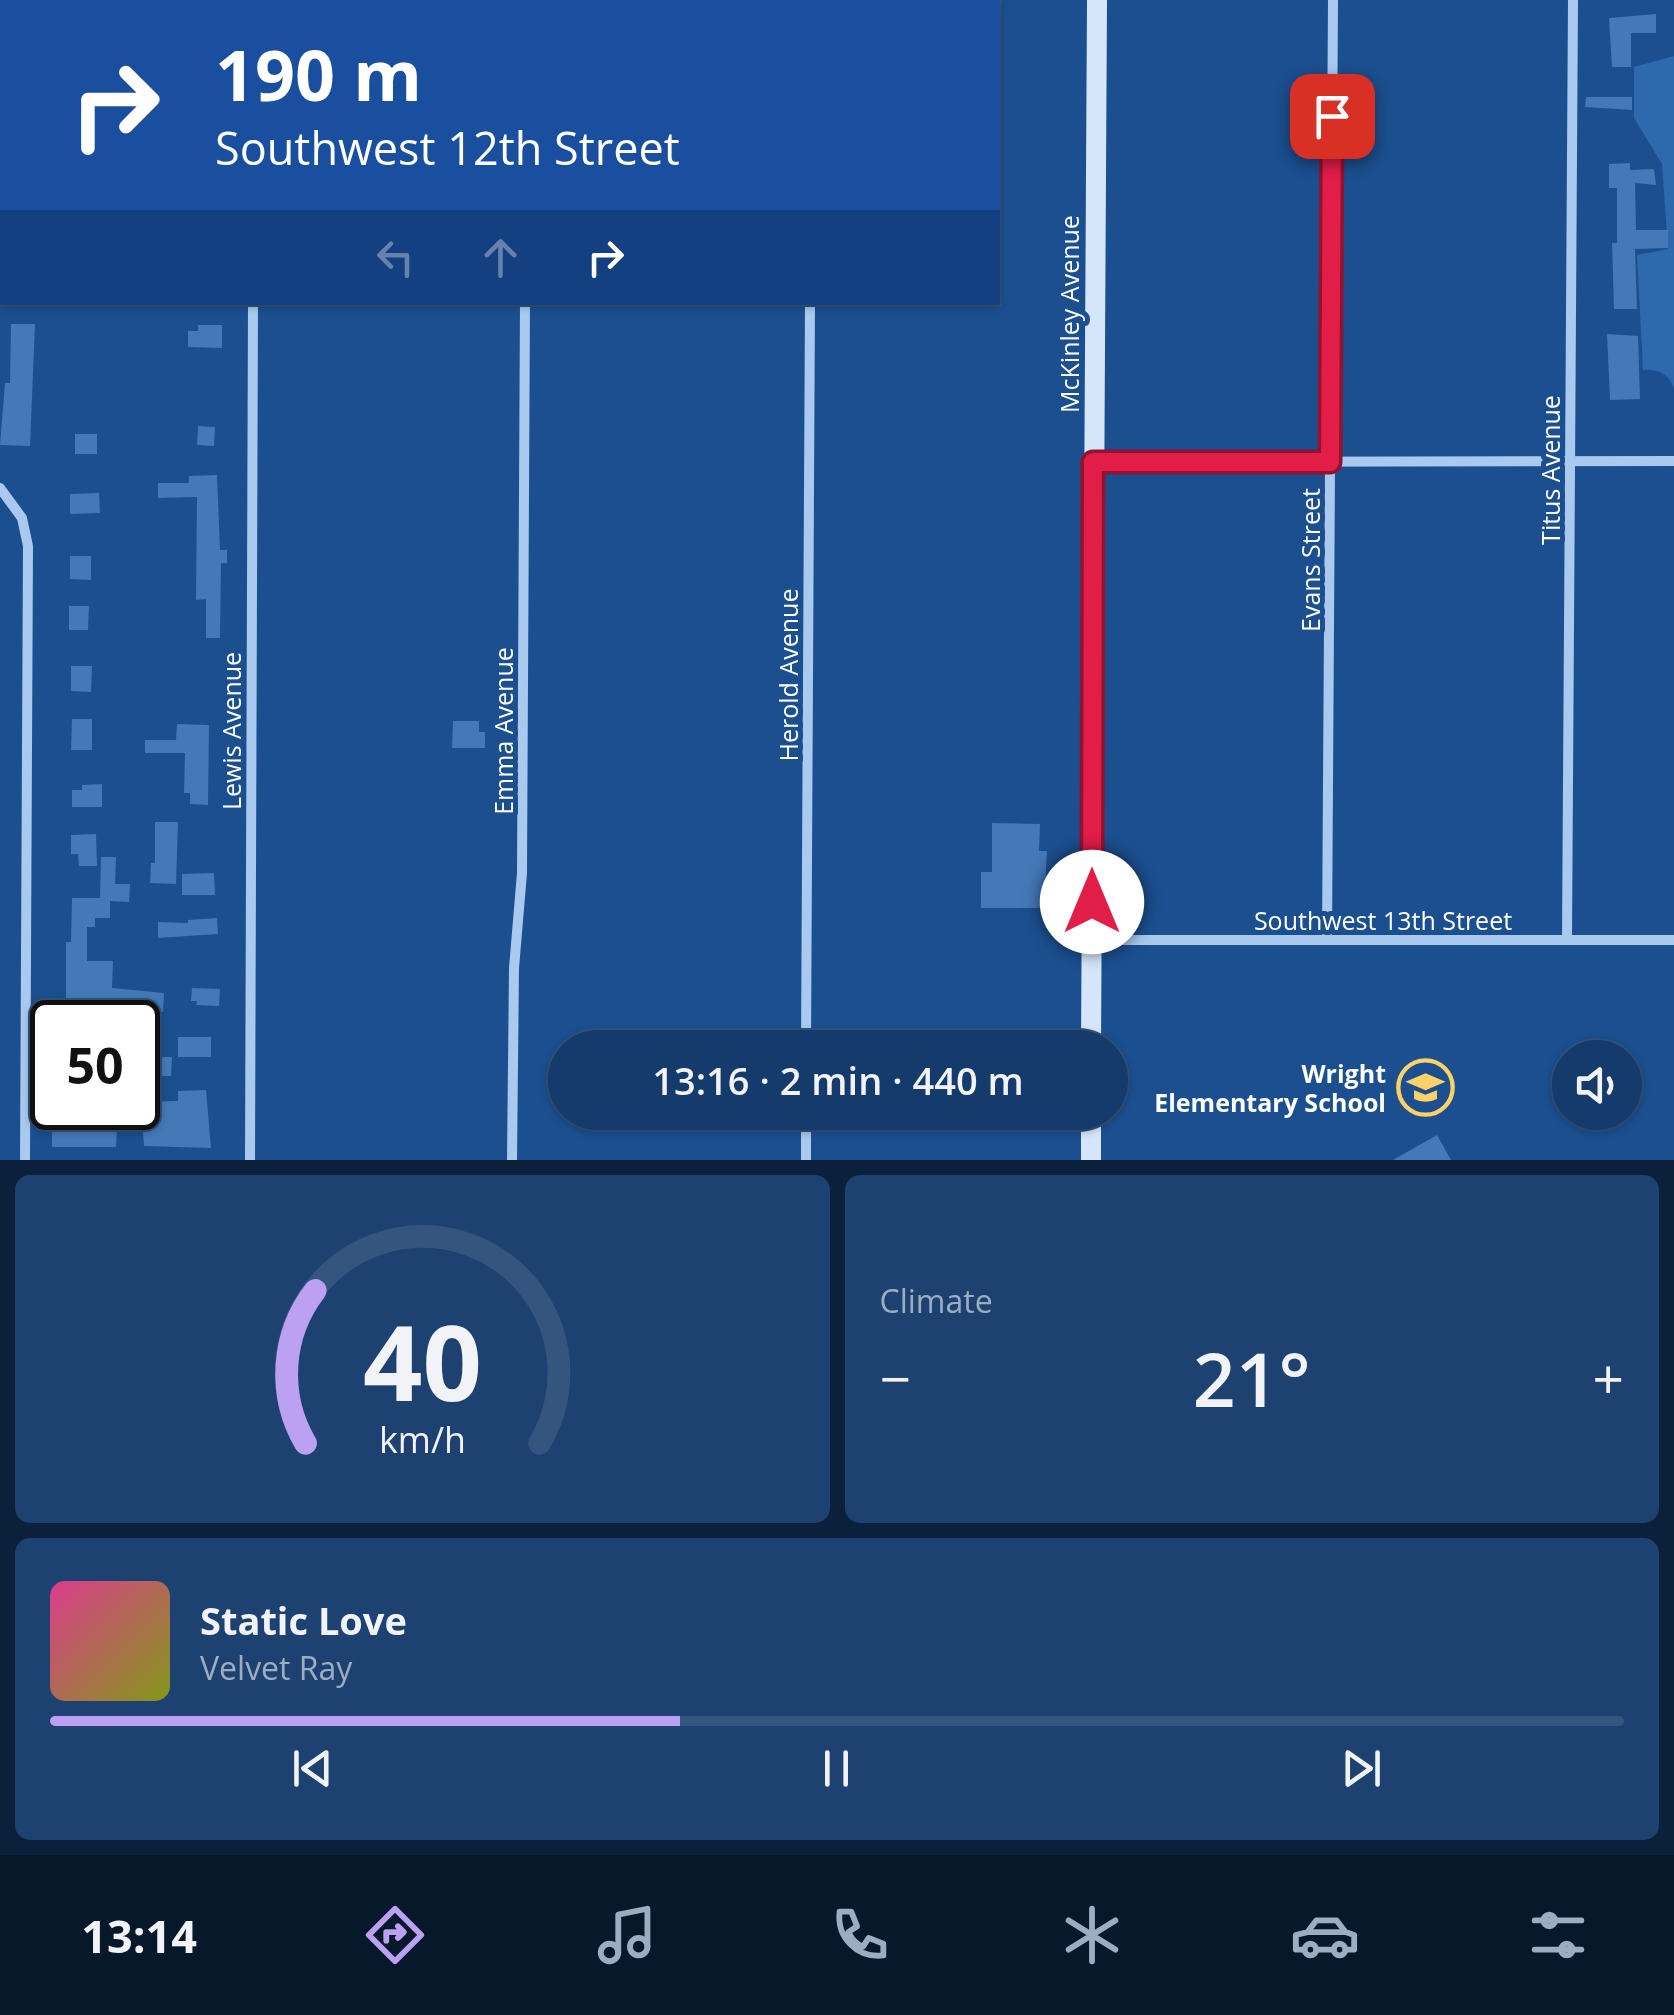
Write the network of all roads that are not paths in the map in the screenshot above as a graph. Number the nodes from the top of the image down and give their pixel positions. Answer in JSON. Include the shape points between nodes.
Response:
{"nodes":[{"id":1,"x":1097,"y":0,"type":"edge"},
{"id":2,"x":1333,"y":0,"type":"edge"},
{"id":3,"x":1573,"y":0,"type":"edge"},
{"id":4,"x":253,"y":305,"type":"edge"},
{"id":5,"x":526,"y":305,"type":"edge"},
{"id":6,"x":810,"y":305,"type":"edge"},
{"id":7,"x":1570,"y":461,"type":"junction"},
{"id":8,"x":1674,"y":461,"type":"edge"},
{"id":9,"x":1093,"y":462,"type":"junction"},
{"id":10,"x":1330,"y":462,"type":"junction"},
{"id":11,"x":0,"y":488,"type":"edge"},
{"id":12,"x":1091,"y":940,"type":"junction"},
{"id":13,"x":1327,"y":940,"type":"junction"},
{"id":14,"x":1567,"y":940,"type":"junction"},
{"id":15,"x":1674,"y":940,"type":"edge"},
{"id":16,"x":806,"y":1030,"type":"edge"},
{"id":17,"x":1091,"y":1030,"type":"edge"},
{"id":18,"x":806,"y":1130,"type":"edge"},
{"id":19,"x":1091,"y":1130,"type":"edge"},
{"id":20,"x":25,"y":1160,"type":"edge"},
{"id":21,"x":250,"y":1160,"type":"edge"},
{"id":22,"x":512,"y":1160,"type":"edge"},
{"id":23,"x":806,"y":1160,"type":"edge"},
{"id":24,"x":1090,"y":1160,"type":"edge"}],
"edges":[{"from":1,"to":9,"type":"main road","name":"McKinley Avenue"},
{"from":2,"to":10,"type":"street","name":"Evans Street"},
{"from":3,"to":7,"type":"street","name":"Titus Avenue"},
{"from":4,"to":21,"type":"street","name":"Lewis Avenue"},
{"from":5,"to":22,"type":"street","name":"Emma Avenue","via":[[522,874]]},
{"from":6,"to":16,"type":"street","name":"Herold Avenue"},
{"from":7,"to":8,"type":"street"},
{"from":7,"to":10,"type":"street"},
{"from":7,"to":14,"type":"street","name":"Titus Avenue"},
{"from":9,"to":10,"type":"street"},
{"from":9,"to":12,"type":"main road","name":"McKinley Avenue"},
{"from":10,"to":13,"type":"street","name":"Evans Street"},
{"from":11,"to":20,"type":"street","via":[[22,518],[28,546]]},
{"from":12,"to":13,"type":"street","name":"Southwest 13th Street"},
{"from":12,"to":17,"type":"main road","name":"McKinley Avenue"},
{"from":13,"to":14,"type":"street","name":"Southwest 13th Street"},
{"from":14,"to":15,"type":"street","name":"Southwest 13th Street"},
{"from":18,"to":23,"type":"street"},
{"from":19,"to":24,"type":"main road"}]}
